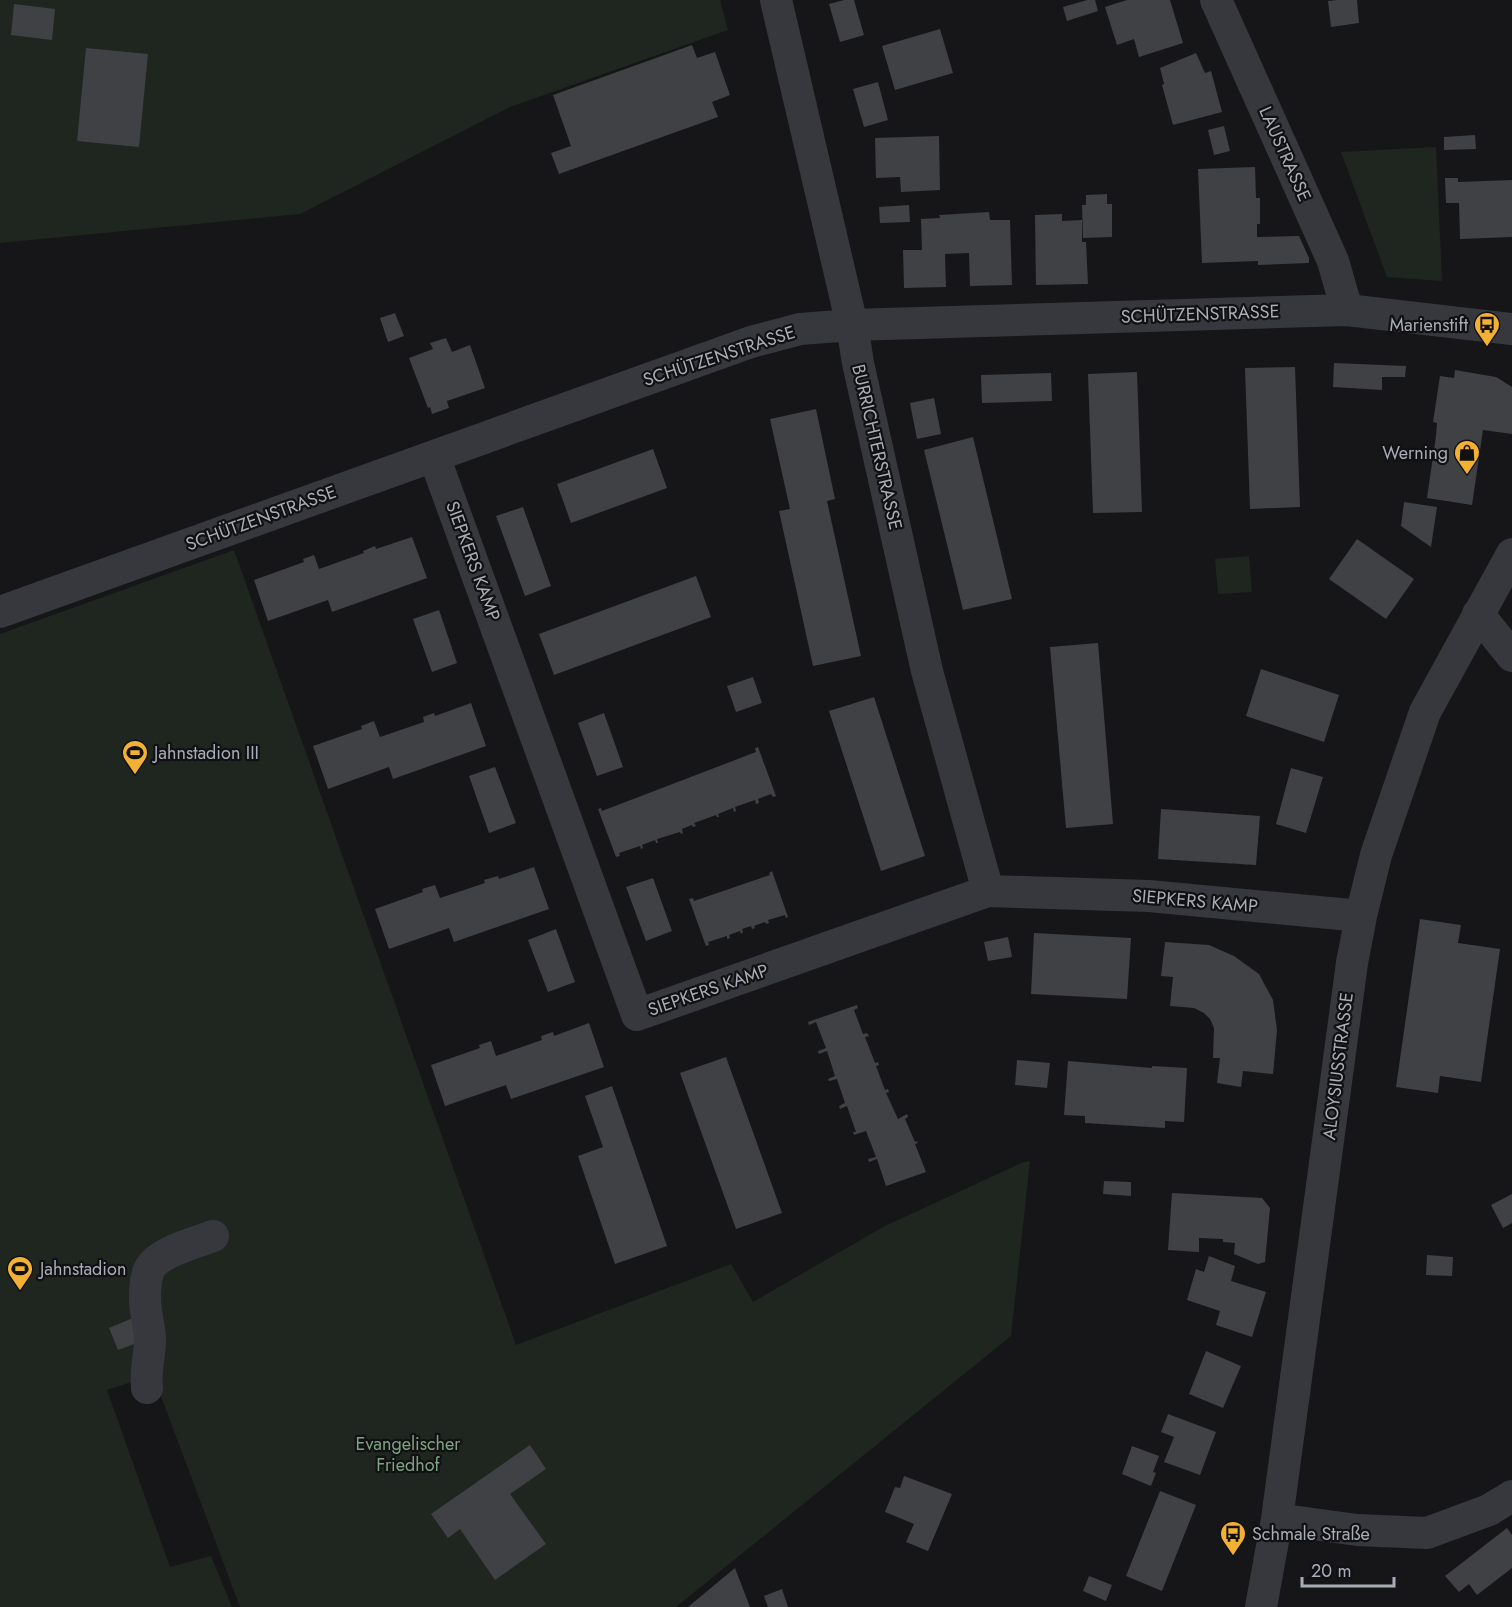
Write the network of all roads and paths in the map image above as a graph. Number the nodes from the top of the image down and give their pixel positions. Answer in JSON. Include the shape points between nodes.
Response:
{"nodes":[{"id":1,"x":776,"y":0,"type":"edge"},
{"id":2,"x":1216,"y":0,"type":"edge"},
{"id":3,"x":1347,"y":310,"type":"junction"},
{"id":4,"x":852,"y":325,"type":"junction"},
{"id":5,"x":1512,"y":329,"type":"edge"},
{"id":6,"x":434,"y":456,"type":"junction"},
{"id":7,"x":1512,"y":554,"type":"edge"},
{"id":8,"x":0,"y":612,"type":"edge"},
{"id":9,"x":1478,"y":614,"type":"junction"},
{"id":10,"x":1512,"y":656,"type":"edge"},
{"id":11,"x":988,"y":891,"type":"junction"},
{"id":12,"x":1361,"y":916,"type":"junction"},
{"id":13,"x":213,"y":1236,"type":"dead end"},
{"id":14,"x":147,"y":1388,"type":"dead end"},
{"id":15,"x":1510,"y":1502,"type":"edge"},
{"id":16,"x":1277,"y":1519,"type":"junction"},
{"id":17,"x":1261,"y":1607,"type":"edge"}],
"edges":[{"from":1,"to":4,"type":"street","name":"BURRICHTERSTRASSE"},
{"from":2,"to":3,"type":"street","name":"LAUSTRASSE","via":[[1333,261]]},
{"from":3,"to":4,"type":"street","name":"SCHÜTZENSTRASSE"},
{"from":3,"to":5,"type":"street","name":"SCHÜTZENSTRASSE"},
{"from":4,"to":6,"type":"street","name":"SCHÜTZENSTRASSE","via":[[800,329],[751,342]]},
{"from":4,"to":11,"type":"street","name":"BURRICHTERSTRASSE","via":[[927,671]]},
{"from":6,"to":8,"type":"street","name":"SCHÜTZENSTRASSE"},
{"from":6,"to":11,"type":"street","name":"SIEPKERS KAMP","via":[[637,1015]]},
{"from":7,"to":9,"type":"street","name":"ALOYSIUSSTRASSE"},
{"from":9,"to":10,"type":"street"},
{"from":9,"to":12,"type":"street","name":"ALOYSIUSSTRASSE","via":[[1425,712],[1386,824]]},
{"from":11,"to":12,"type":"street","name":"SIEPKERS KAMP","via":[[1149,896]]},
{"from":12,"to":16,"type":"street","name":"ALOYSIUSSTRASSE"},
{"from":13,"to":14,"type":"street","via":[[158,1258],[149,1269],[145,1302],[150,1337]]},
{"from":15,"to":16,"type":"street","via":[[1427,1533],[1357,1530]]},
{"from":16,"to":17,"type":"street","name":"ALOYSIUSSTRASSE"}]}
